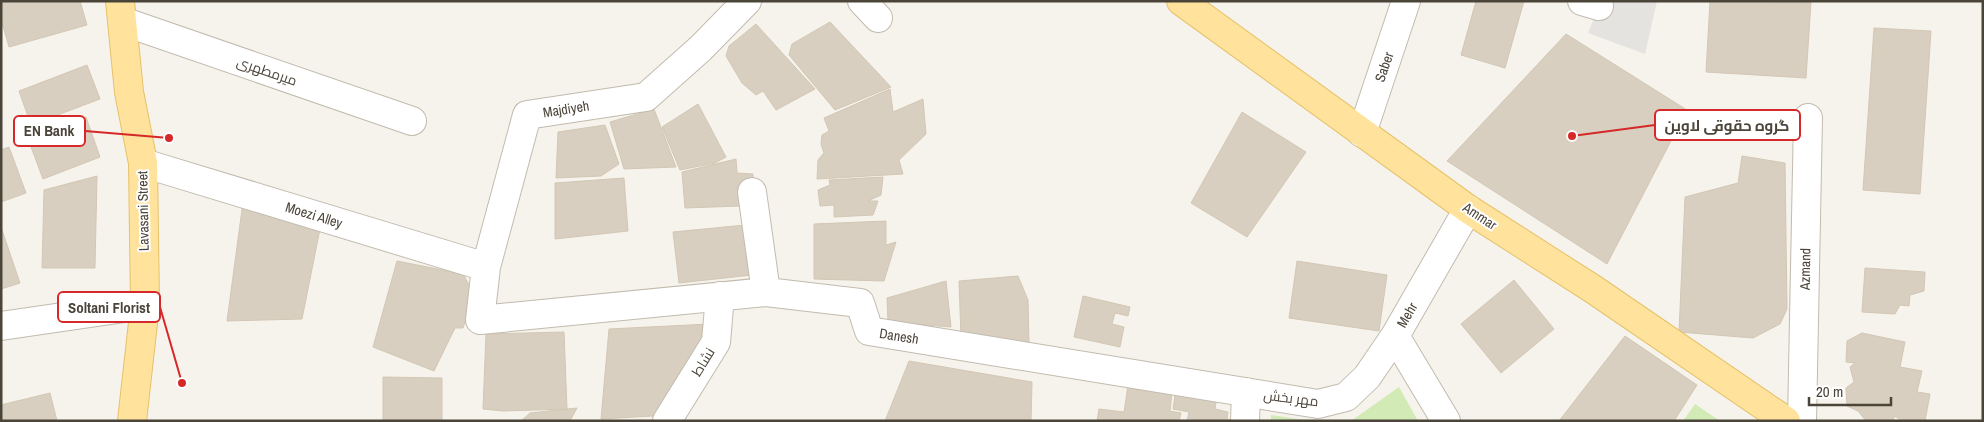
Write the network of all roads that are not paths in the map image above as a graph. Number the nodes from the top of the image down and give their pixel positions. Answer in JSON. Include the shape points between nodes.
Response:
{"nodes":[{"id":1,"x":747,"y":1,"type":"edge"},
{"id":2,"x":1180,"y":1,"type":"edge"},
{"id":3,"x":1406,"y":1,"type":"edge"},
{"id":4,"x":121,"y":11,"type":"edge"},
{"id":5,"x":1808,"y":118,"type":"dead end"},
{"id":6,"x":412,"y":122,"type":"dead end"},
{"id":7,"x":1362,"y":133,"type":"junction"},
{"id":8,"x":143,"y":163,"type":"junction"},
{"id":9,"x":752,"y":192,"type":"dead end"},
{"id":10,"x":1468,"y":209,"type":"junction"},
{"id":11,"x":486,"y":267,"type":"junction"},
{"id":12,"x":766,"y":292,"type":"junction"},
{"id":13,"x":720,"y":296,"type":"junction"},
{"id":14,"x":145,"y":305,"type":"junction"},
{"id":15,"x":480,"y":320,"type":"joint"},
{"id":16,"x":1,"y":326,"type":"edge"},
{"id":17,"x":1395,"y":336,"type":"junction"},
{"id":18,"x":1246,"y":392,"type":"junction"},
{"id":19,"x":132,"y":421,"type":"edge"},
{"id":20,"x":667,"y":421,"type":"edge"},
{"id":21,"x":1245,"y":421,"type":"edge"},
{"id":22,"x":1446,"y":421,"type":"edge"},
{"id":23,"x":1786,"y":421,"type":"edge"},
{"id":24,"x":1802,"y":421,"type":"edge"}],
"edges":[{"from":1,"to":11,"type":"street","name":"Majdiyeh","via":[[646,97],[527,115]]},
{"from":2,"to":7,"type":"main road","name":"Ammar"},
{"from":3,"to":7,"type":"street","name":"Saber"},
{"from":4,"to":6,"type":"street","name":"میرمطهری"},
{"from":4,"to":8,"type":"main road","name":"Lavasani Street","via":[[129,92]]},
{"from":5,"to":24,"type":"street","name":"Azmand"},
{"from":7,"to":10,"type":"main road","name":"Ammar"},
{"from":8,"to":11,"type":"street","name":"Moezi Alley"},
{"from":8,"to":14,"type":"main road","name":"Lavasani Street"},
{"from":9,"to":12,"type":"street"},
{"from":10,"to":17,"type":"street","name":"Mehr"},
{"from":10,"to":23,"type":"main road","name":"Ammar","via":[[1593,289]]},
{"from":11,"to":15,"type":"street","name":"Majdiyeh"},
{"from":12,"to":13,"type":"street","name":"Danesh"},
{"from":12,"to":18,"type":"street","name":"Danesh","via":[[860,303],[869,331]]},
{"from":13,"to":15,"type":"street","name":"Danesh"},
{"from":13,"to":20,"type":"street","name":"نشاط","via":[[716,342]]},
{"from":14,"to":16,"type":"street"},
{"from":14,"to":19,"type":"main road","name":"Lavasani Street"},
{"from":17,"to":18,"type":"street","name":"مهر بخش","via":[[1367,377],[1346,398],[1318,404]]},
{"from":17,"to":22,"type":"street","name":"Mehr"},
{"from":18,"to":21,"type":"street"}]}
